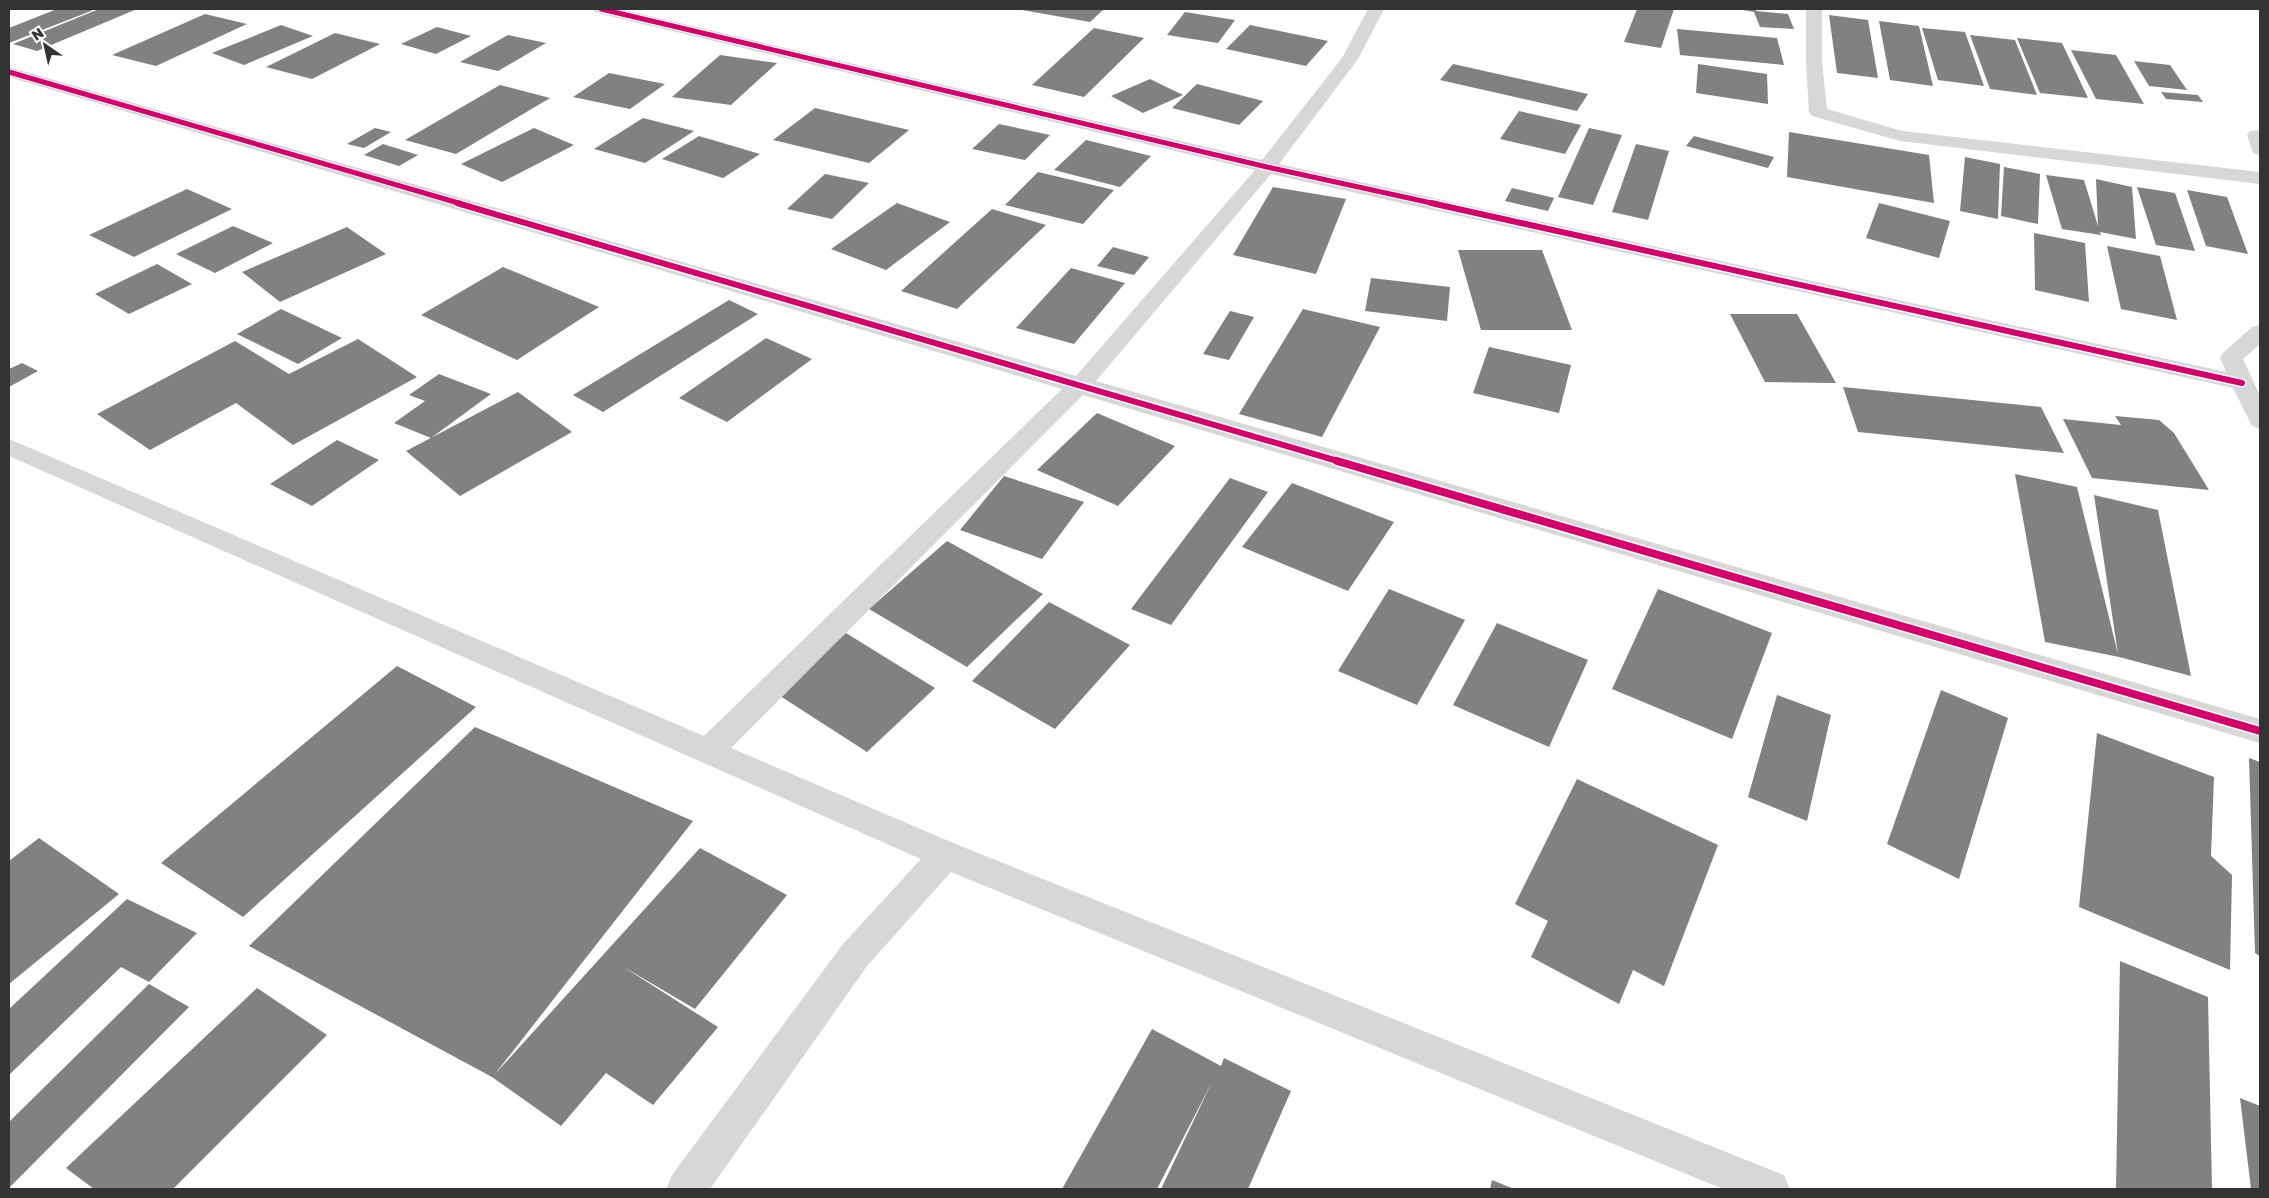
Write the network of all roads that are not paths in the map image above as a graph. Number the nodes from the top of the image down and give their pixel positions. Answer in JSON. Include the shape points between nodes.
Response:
{"nodes":[{"id":1,"x":601,"y":9,"type":"edge"},
{"id":2,"x":1376,"y":9,"type":"edge"},
{"id":3,"x":1814,"y":9,"type":"edge"},
{"id":4,"x":9,"y":72,"type":"edge"},
{"id":5,"x":2260,"y":135,"type":"edge"},
{"id":6,"x":2260,"y":149,"type":"edge"},
{"id":7,"x":1267,"y":168,"type":"junction"},
{"id":8,"x":2260,"y":178,"type":"edge"},
{"id":9,"x":2260,"y":332,"type":"edge"},
{"id":10,"x":2242,"y":383,"type":"junction"},
{"id":11,"x":1081,"y":384,"type":"junction"},
{"id":12,"x":2260,"y":421,"type":"edge"},
{"id":13,"x":9,"y":447,"type":"edge"},
{"id":14,"x":2260,"y":731,"type":"edge"},
{"id":15,"x":708,"y":750,"type":"junction"},
{"id":16,"x":946,"y":855,"type":"junction"},
{"id":17,"x":686,"y":1189,"type":"edge"},
{"id":18,"x":1770,"y":1189,"type":"edge"}],
"edges":[{"from":1,"to":7,"type":"street"},
{"from":2,"to":7,"type":"street","via":[[1350,59]]},
{"from":3,"to":8,"type":"street","via":[[1818,112],[1900,136]]},
{"from":4,"to":11,"type":"street"},
{"from":5,"to":6,"type":"street","via":[[2256,135]]},
{"from":7,"to":10,"type":"street"},
{"from":7,"to":11,"type":"street"},
{"from":9,"to":10,"type":"street","via":[[2231,358]]},
{"from":10,"to":12,"type":"street"},
{"from":11,"to":14,"type":"street"},
{"from":11,"to":15,"type":"street"},
{"from":13,"to":15,"type":"street"},
{"from":15,"to":16,"type":"street"},
{"from":16,"to":17,"type":"street","via":[[856,954]]},
{"from":16,"to":18,"type":"street"}]}
